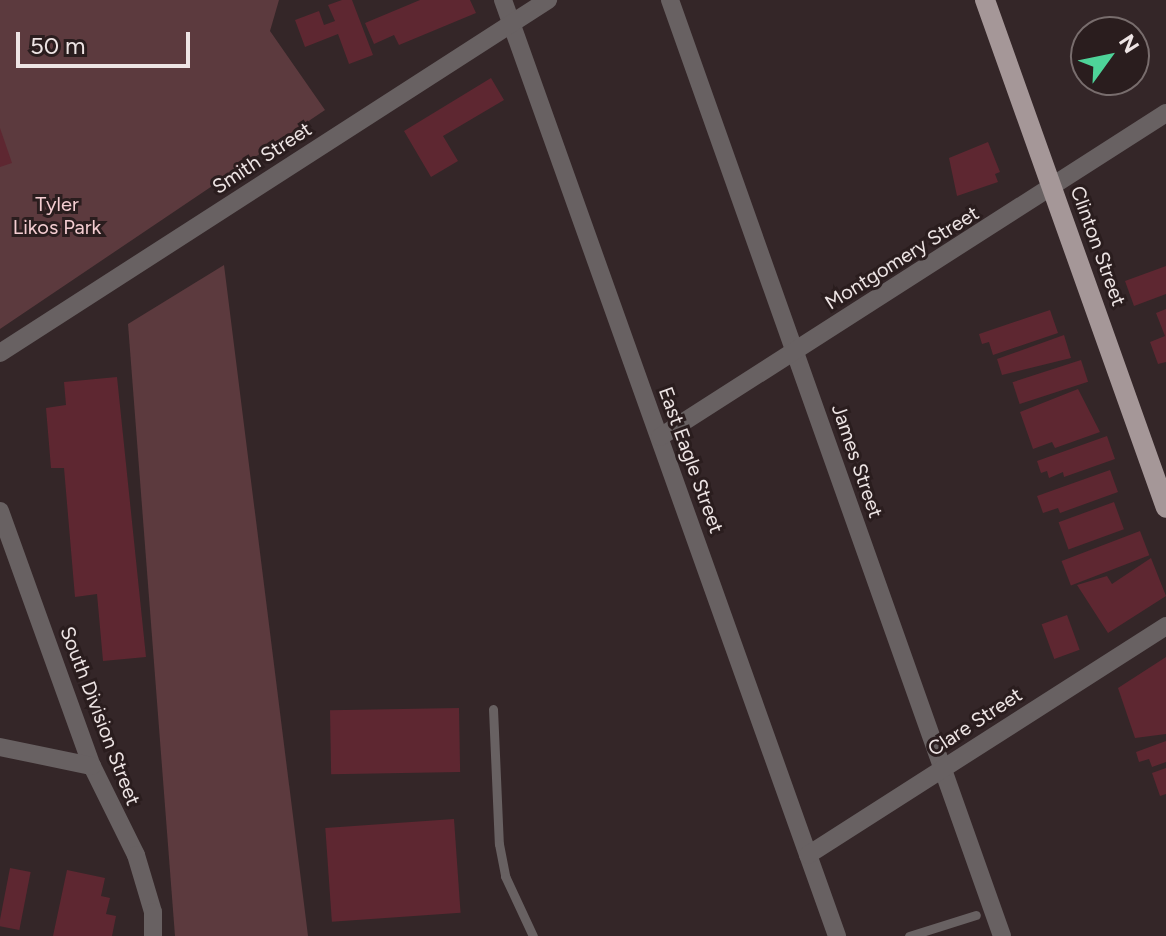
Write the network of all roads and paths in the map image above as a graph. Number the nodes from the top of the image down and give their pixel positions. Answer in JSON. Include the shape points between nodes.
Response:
{"nodes":[{"id":1,"x":503,"y":0,"type":"edge"},
{"id":2,"x":548,"y":0,"type":"edge"},
{"id":3,"x":670,"y":0,"type":"edge"},
{"id":4,"x":985,"y":0,"type":"edge"},
{"id":5,"x":511,"y":24,"type":"junction"},
{"id":6,"x":1166,"y":113,"type":"edge"},
{"id":7,"x":1052,"y":188,"type":"junction"},
{"id":8,"x":795,"y":352,"type":"junction"},
{"id":9,"x":0,"y":353,"type":"edge"},
{"id":10,"x":660,"y":437,"type":"junction"},
{"id":11,"x":1166,"y":508,"type":"edge"},
{"id":12,"x":0,"y":511,"type":"edge"},
{"id":13,"x":1166,"y":626,"type":"edge"},
{"id":14,"x":493,"y":709,"type":"dead end"},
{"id":15,"x":0,"y":747,"type":"edge"},
{"id":16,"x":92,"y":766,"type":"junction"},
{"id":17,"x":942,"y":769,"type":"junction"},
{"id":18,"x":808,"y":855,"type":"junction"},
{"id":19,"x":976,"y":915,"type":"dead end"},
{"id":20,"x":153,"y":936,"type":"edge"},
{"id":21,"x":533,"y":936,"type":"edge"},
{"id":22,"x":837,"y":936,"type":"edge"},
{"id":23,"x":909,"y":936,"type":"edge"},
{"id":24,"x":1002,"y":936,"type":"edge"}],
"edges":[{"from":1,"to":5,"type":"street","name":"East Eagle Street"},
{"from":2,"to":5,"type":"street","name":"Smith Street"},
{"from":3,"to":8,"type":"street","name":"James Street"},
{"from":4,"to":7,"type":"main road","name":"Clinton Street"},
{"from":5,"to":9,"type":"street","name":"Smith Street"},
{"from":5,"to":10,"type":"street","name":"East Eagle Street"},
{"from":6,"to":7,"type":"street","name":"Montgomery Street"},
{"from":7,"to":8,"type":"street","name":"Montgomery Street"},
{"from":7,"to":11,"type":"main road","name":"Clinton Street"},
{"from":8,"to":10,"type":"street","name":"Montgomery Street"},
{"from":8,"to":17,"type":"street","name":"James Street"},
{"from":10,"to":18,"type":"street","name":"East Eagle Street"},
{"from":12,"to":16,"type":"street","name":"South Division Street"},
{"from":13,"to":17,"type":"street","name":"Clare Street"},
{"from":14,"to":21,"type":"lane","via":[[499,844],[505,876]]},
{"from":15,"to":16,"type":"street"},
{"from":16,"to":20,"type":"street","name":"South Division Street","via":[[136,855],[153,912]]},
{"from":17,"to":18,"type":"street","name":"Clare Street"},
{"from":17,"to":24,"type":"street","name":"James Street"},
{"from":18,"to":22,"type":"street","name":"East Eagle Street"},
{"from":19,"to":23,"type":"lane"}]}
